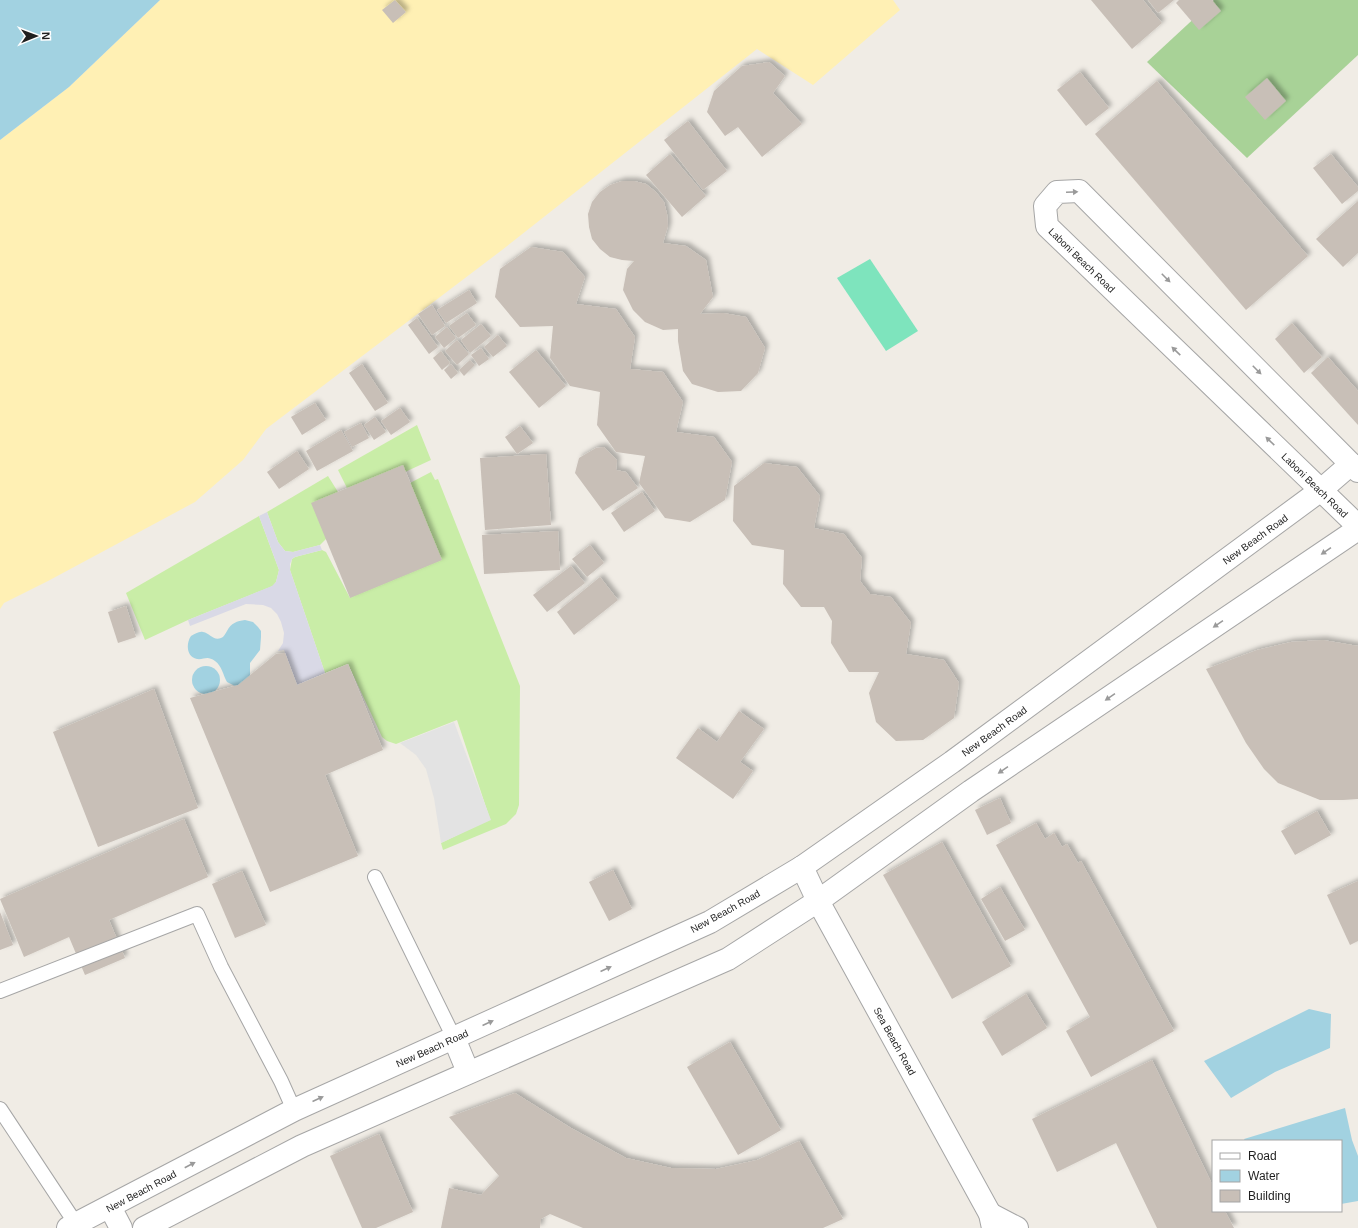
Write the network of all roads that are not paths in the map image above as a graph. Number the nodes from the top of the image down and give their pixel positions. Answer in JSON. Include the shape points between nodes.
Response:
{"nodes":[{"id":1,"x":1355,"y":467,"type":"edge"},
{"id":2,"x":1321,"y":490,"type":"junction"},
{"id":3,"x":1358,"y":526,"type":"edge"},
{"id":4,"x":1358,"y":530,"type":"edge"},
{"id":5,"x":802,"y":867,"type":"junction"},
{"id":6,"x":375,"y":877,"type":"dead end"},
{"id":7,"x":818,"y":901,"type":"junction"},
{"id":8,"x":0,"y":991,"type":"edge"},
{"id":9,"x":454,"y":1038,"type":"junction"},
{"id":10,"x":468,"y":1072,"type":"junction"},
{"id":11,"x":0,"y":1109,"type":"edge"},
{"id":12,"x":294,"y":1110,"type":"junction"},
{"id":13,"x":110,"y":1207,"type":"junction"},
{"id":14,"x":991,"y":1221,"type":"edge"},
{"id":15,"x":72,"y":1226,"type":"edge"},
{"id":16,"x":122,"y":1228,"type":"edge"},
{"id":17,"x":144,"y":1228,"type":"edge"},
{"id":18,"x":1018,"y":1228,"type":"edge"}],
"edges":[{"from":1,"to":2,"type":"street","name":"New Beach Road"},
{"from":2,"to":1,"type":"street","name":"Laboni Beach Road","one_way":true,"via":[[1047,226],[1045,206],[1057,192],[1079,191]]},
{"from":2,"to":3,"type":"street","name":"Laboni Beach Road"},
{"from":2,"to":5,"type":"street","name":"New Beach Road","via":[[952,762]]},
{"from":4,"to":7,"type":"street","one_way":true,"via":[[971,791]]},
{"from":5,"to":7,"type":"street","name":"Sea Beach Road"},
{"from":9,"to":5,"type":"street","name":"New Beach Road","one_way":true,"via":[[710,922]]},
{"from":6,"to":9,"type":"lane"},
{"from":7,"to":10,"type":"street","via":[[728,959]]},
{"from":7,"to":14,"type":"street","name":"Sea Beach Road"},
{"from":8,"to":12,"type":"lane","via":[[197,914],[221,968]]},
{"from":9,"to":10,"type":"street"},
{"from":12,"to":9,"type":"street","name":"New Beach Road","one_way":true},
{"from":10,"to":17,"type":"street","via":[[302,1146]]},
{"from":11,"to":15,"type":"lane"},
{"from":13,"to":12,"type":"street","name":"New Beach Road","one_way":true},
{"from":13,"to":15,"type":"street","name":"New Beach Road"},
{"from":13,"to":16,"type":"street"},
{"from":14,"to":18,"type":"street","name":"Sea Beach Road"}]}
